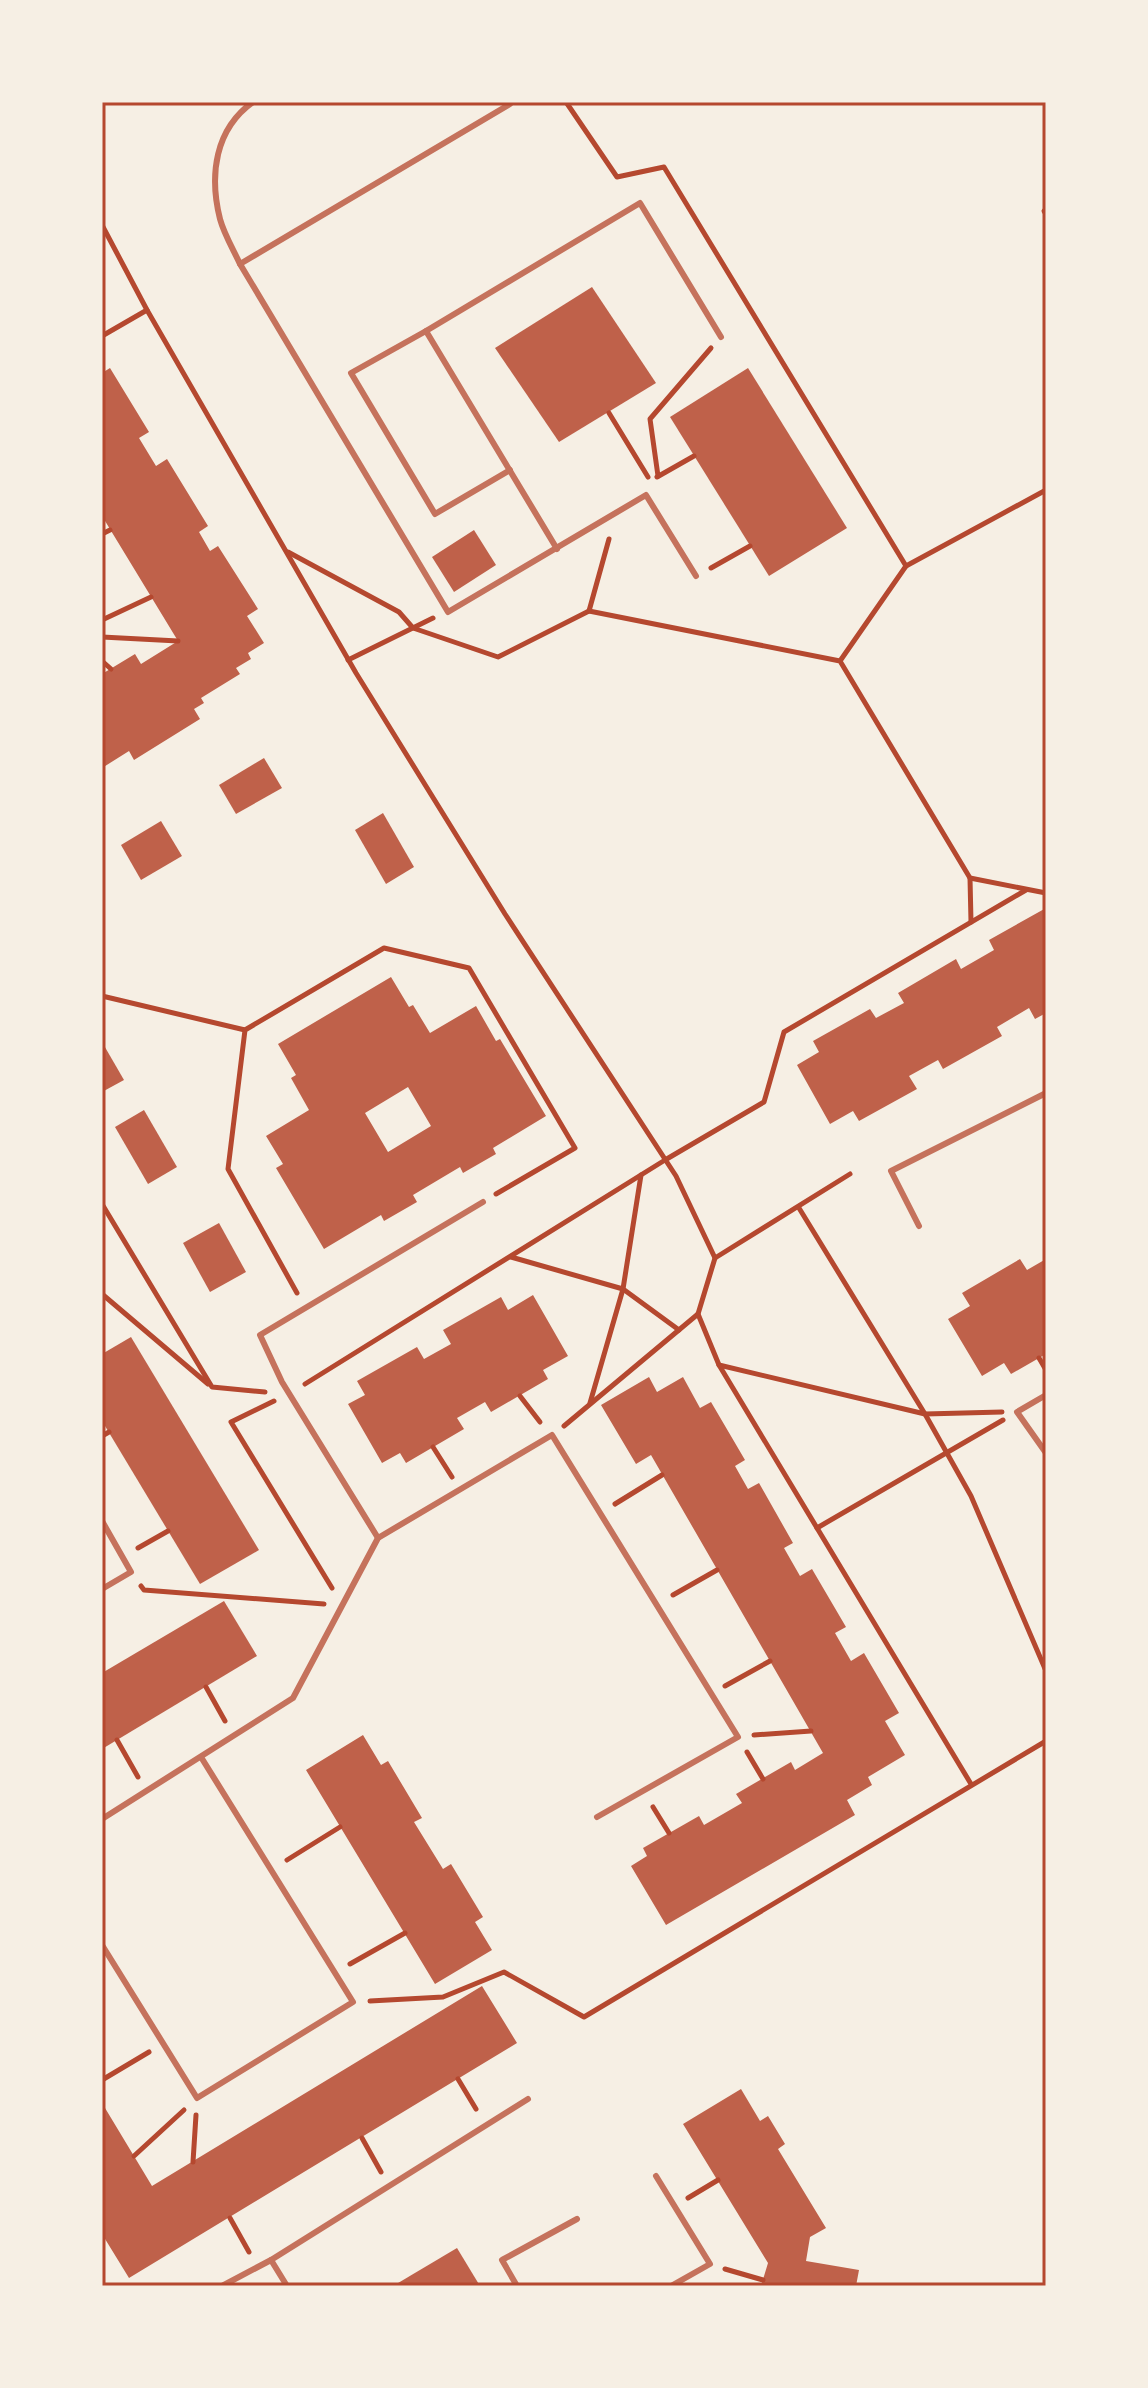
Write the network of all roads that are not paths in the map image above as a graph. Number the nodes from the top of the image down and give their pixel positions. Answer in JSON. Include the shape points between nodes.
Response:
{"nodes":[{"id":1,"x":253,"y":102,"type":"edge"},
{"id":2,"x":510,"y":104,"type":"dead end"},
{"id":3,"x":240,"y":264,"type":"junction"},
{"id":4,"x":426,"y":331,"type":"junction"},
{"id":5,"x":721,"y":337,"type":"road end"},
{"id":6,"x":510,"y":470,"type":"junction"},
{"id":7,"x":557,"y":549,"type":"junction"},
{"id":8,"x":696,"y":576,"type":"road end"},
{"id":9,"x":1046,"y":1093,"type":"edge"},
{"id":10,"x":483,"y":1202,"type":"road end"},
{"id":11,"x":919,"y":1226,"type":"dead end"},
{"id":12,"x":1046,"y":1395,"type":"edge"},
{"id":13,"x":1046,"y":1453,"type":"edge"},
{"id":14,"x":102,"y":1521,"type":"edge"},
{"id":15,"x":378,"y":1538,"type":"junction"},
{"id":16,"x":102,"y":1589,"type":"edge"},
{"id":17,"x":201,"y":1757,"type":"junction"},
{"id":18,"x":597,"y":1817,"type":"dead end"},
{"id":19,"x":102,"y":1819,"type":"edge"},
{"id":20,"x":102,"y":1945,"type":"edge"},
{"id":21,"x":528,"y":2099,"type":"dead end"},
{"id":22,"x":656,"y":2176,"type":"dead end"},
{"id":23,"x":577,"y":2219,"type":"dead end"},
{"id":24,"x":271,"y":2260,"type":"junction"},
{"id":25,"x":222,"y":2286,"type":"edge"},
{"id":26,"x":287,"y":2286,"type":"edge"},
{"id":27,"x":517,"y":2286,"type":"edge"},
{"id":28,"x":671,"y":2286,"type":"edge"}],
"edges":[{"from":1,"to":3,"type":"lane","via":[[236,114],[222,141],[214,177],[220,220]]},
{"from":2,"to":3,"type":"lane"},
{"from":3,"to":7,"type":"lane","via":[[448,612]]},
{"from":4,"to":5,"type":"lane","via":[[640,203]]},
{"from":4,"to":6,"type":"lane"},
{"from":4,"to":6,"type":"lane","via":[[351,373],[435,514]]},
{"from":6,"to":7,"type":"lane"},
{"from":7,"to":8,"type":"lane","via":[[646,495]]},
{"from":9,"to":11,"type":"lane","via":[[891,1171]]},
{"from":10,"to":15,"type":"lane","via":[[260,1335],[289,1393]]},
{"from":12,"to":13,"type":"lane","via":[[1017,1412]]},
{"from":14,"to":16,"type":"lane","via":[[131,1572]]},
{"from":15,"to":17,"type":"lane","via":[[293,1698]]},
{"from":15,"to":18,"type":"lane","via":[[552,1435],[738,1737]]},
{"from":17,"to":19,"type":"lane"},
{"from":17,"to":20,"type":"lane","via":[[353,2002],[197,2098]]},
{"from":21,"to":24,"type":"lane"},
{"from":22,"to":28,"type":"lane","via":[[710,2264]]},
{"from":23,"to":27,"type":"lane","via":[[502,2260]]},
{"from":24,"to":25,"type":"lane"},
{"from":24,"to":26,"type":"lane"}]}
